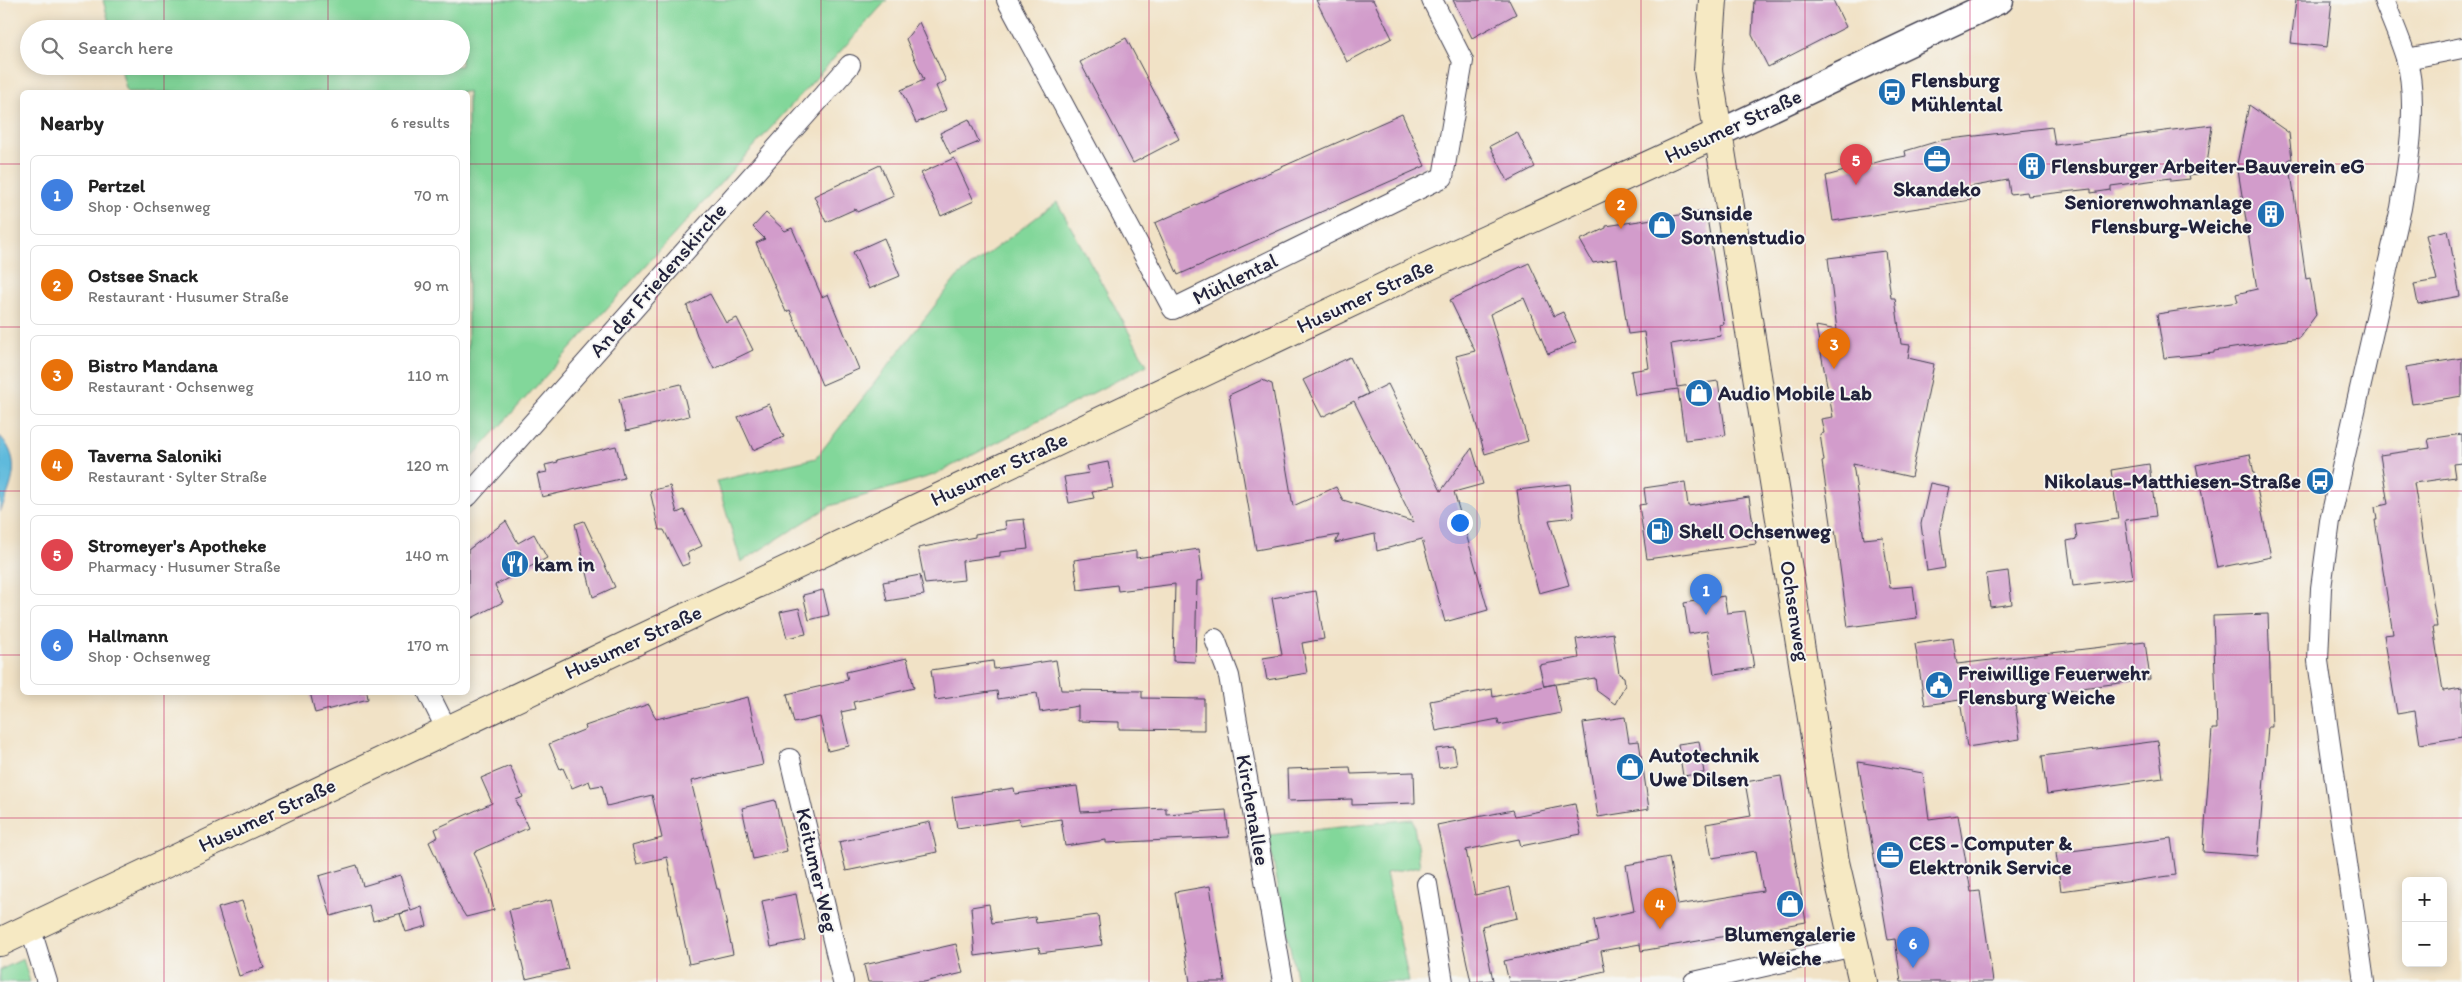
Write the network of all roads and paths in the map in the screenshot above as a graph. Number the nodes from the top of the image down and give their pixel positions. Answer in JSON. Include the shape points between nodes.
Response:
{"nodes":[{"id":1,"x":1008,"y":0,"type":"edge"},
{"id":2,"x":1432,"y":0,"type":"edge"},
{"id":3,"x":1713,"y":0,"type":"edge"},
{"id":4,"x":2000,"y":0,"type":"edge"},
{"id":5,"x":2384,"y":0,"type":"edge"},
{"id":6,"x":2462,"y":48,"type":"edge"},
{"id":7,"x":2407,"y":59,"type":"junction"},
{"id":8,"x":850,"y":65,"type":"dead end"},
{"id":9,"x":1719,"y":133,"type":"junction"},
{"id":10,"x":470,"y":494,"type":"edge"},
{"id":11,"x":1215,"y":639,"type":"dead end"},
{"id":12,"x":430,"y":695,"type":"edge"},
{"id":13,"x":447,"y":730,"type":"junction"},
{"id":14,"x":790,"y":759,"type":"dead end"},
{"id":15,"x":1427,"y":884,"type":"dead end"},
{"id":16,"x":30,"y":927,"type":"junction"},
{"id":17,"x":0,"y":942,"type":"edge"},
{"id":18,"x":1854,"y":946,"type":"junction"},
{"id":19,"x":48,"y":982,"type":"edge"},
{"id":20,"x":843,"y":982,"type":"edge"},
{"id":21,"x":1283,"y":982,"type":"edge"},
{"id":22,"x":1443,"y":982,"type":"edge"},
{"id":23,"x":1694,"y":982,"type":"edge"},
{"id":24,"x":1863,"y":982,"type":"edge"},
{"id":25,"x":2364,"y":982,"type":"edge"}],
"edges":[{"from":1,"to":2,"type":"street","name":"Mühlental","via":[[1173,309],[1443,177],[1464,61]]},
{"from":3,"to":9,"type":"main road","name":"Ochsenweg","via":[[1708,70]]},
{"from":4,"to":9,"type":"street","name":"Husumer Straße"},
{"from":5,"to":7,"type":"street"},
{"from":6,"to":7,"type":"street"},
{"from":7,"to":25,"type":"street","via":[[2412,104],[2402,208],[2330,521],[2321,588],[2318,661]]},
{"from":8,"to":10,"type":"street","name":"An der Friedenskirche"},
{"from":9,"to":13,"type":"main road","name":"Husumer Straße","via":[[1412,274]]},
{"from":9,"to":18,"type":"main road","name":"Ochsenweg","via":[[1835,862]]},
{"from":11,"to":21,"type":"street","name":"Kirchenallee","via":[[1229,676]]},
{"from":12,"to":13,"type":"street"},
{"from":13,"to":16,"type":"main road","name":"Husumer Straße"},
{"from":14,"to":20,"type":"street","name":"Keitumer Weg"},
{"from":15,"to":22,"type":"street"},
{"from":16,"to":17,"type":"main road","name":"Husumer Straße"},
{"from":16,"to":19,"type":"street"},
{"from":18,"to":23,"type":"street"},
{"from":18,"to":24,"type":"main road","name":"Ochsenweg"}]}
